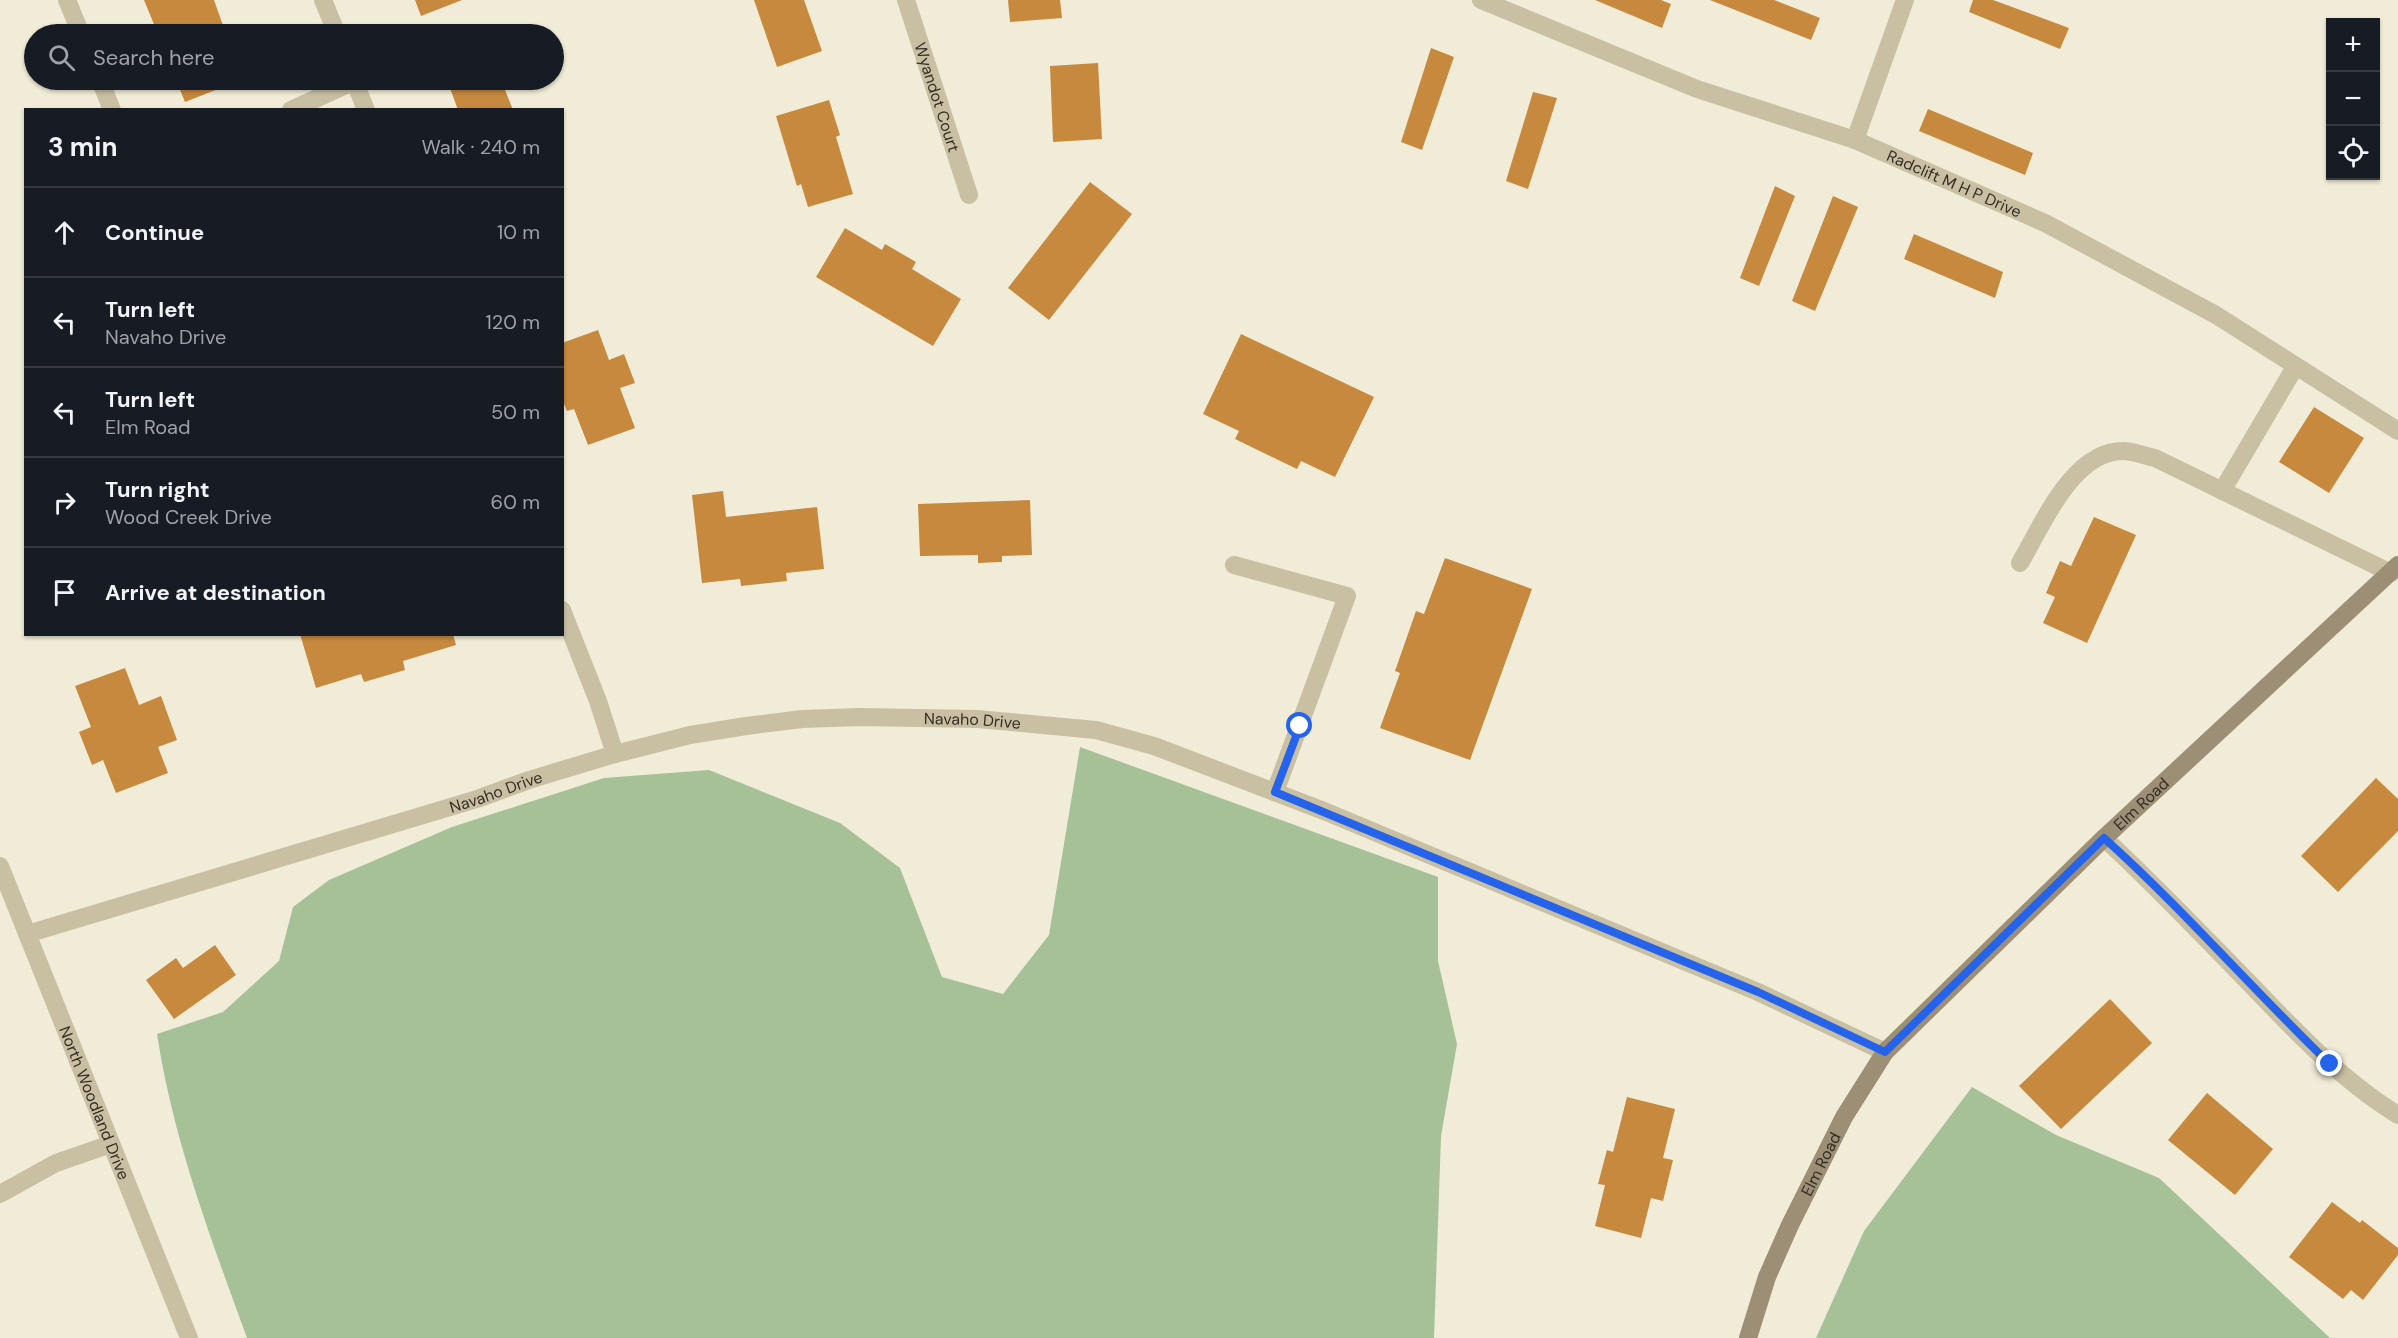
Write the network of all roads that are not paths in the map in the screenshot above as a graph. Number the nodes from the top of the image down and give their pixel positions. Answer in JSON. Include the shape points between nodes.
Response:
{"nodes":[{"id":1,"x":68,"y":0,"type":"edge"},
{"id":2,"x":323,"y":0,"type":"edge"},
{"id":3,"x":906,"y":0,"type":"edge"},
{"id":4,"x":1481,"y":0,"type":"edge"},
{"id":5,"x":1905,"y":0,"type":"edge"},
{"id":6,"x":77,"y":24,"type":"edge"},
{"id":7,"x":333,"y":24,"type":"edge"},
{"id":8,"x":104,"y":90,"type":"edge"},
{"id":9,"x":334,"y":90,"type":"edge"},
{"id":10,"x":359,"y":90,"type":"edge"},
{"id":11,"x":111,"y":108,"type":"edge"},
{"id":12,"x":295,"y":108,"type":"edge"},
{"id":13,"x":365,"y":108,"type":"edge"},
{"id":14,"x":1855,"y":140,"type":"junction"},
{"id":15,"x":969,"y":195,"type":"dead end"},
{"id":16,"x":2295,"y":367,"type":"junction"},
{"id":17,"x":2398,"y":431,"type":"edge"},
{"id":18,"x":2222,"y":491,"type":"junction"},
{"id":19,"x":2020,"y":563,"type":"dead end"},
{"id":20,"x":1234,"y":565,"type":"dead end"},
{"id":21,"x":2394,"y":569,"type":"edge"},
{"id":22,"x":564,"y":615,"type":"edge"},
{"id":23,"x":615,"y":754,"type":"junction"},
{"id":24,"x":1275,"y":792,"type":"junction"},
{"id":25,"x":2104,"y":838,"type":"junction"},
{"id":26,"x":0,"y":866,"type":"edge"},
{"id":27,"x":27,"y":934,"type":"junction"},
{"id":28,"x":1885,"y":1052,"type":"junction"},
{"id":29,"x":2398,"y":1115,"type":"edge"},
{"id":30,"x":111,"y":1144,"type":"junction"},
{"id":31,"x":0,"y":1194,"type":"edge"},
{"id":32,"x":189,"y":1338,"type":"edge"},
{"id":33,"x":1748,"y":1338,"type":"edge"}],
"edges":[{"from":1,"to":6,"type":"street"},
{"from":2,"to":7,"type":"street"},
{"from":3,"to":15,"type":"street","name":"Wyandot Court"},
{"from":4,"to":14,"type":"street","name":"Radclift M H P Drive","via":[[1697,89]]},
{"from":5,"to":14,"type":"street"},
{"from":8,"to":11,"type":"street"},
{"from":9,"to":12,"type":"street"},
{"from":10,"to":13,"type":"street"},
{"from":14,"to":16,"type":"street","name":"Radclift M H P Drive","via":[[2045,223],[2216,315]]},
{"from":16,"to":17,"type":"street","name":"Radclift M H P Drive"},
{"from":16,"to":18,"type":"street"},
{"from":18,"to":19,"type":"street","via":[[2155,458],[2122,451],[2094,459],[2068,481]]},
{"from":18,"to":21,"type":"street"},
{"from":20,"to":24,"type":"street","via":[[1347,596]]},
{"from":21,"to":25,"type":"street","name":"Elm Road"},
{"from":22,"to":23,"type":"street"},
{"from":23,"to":24,"type":"street","name":"Navaho Drive","via":[[690,735],[802,719],[978,719],[1096,730],[1154,746]]},
{"from":23,"to":27,"type":"street","name":"Navaho Drive"},
{"from":24,"to":28,"type":"street","name":"Navaho Drive","via":[[1758,992]]},
{"from":25,"to":28,"type":"street","name":"Elm Road"},
{"from":25,"to":29,"type":"street","via":[[2330,1064]]},
{"from":26,"to":27,"type":"street","name":"North Woodland Drive"},
{"from":27,"to":30,"type":"street","name":"North Woodland Drive"},
{"from":28,"to":33,"type":"street","name":"Elm Road","via":[[1844,1117],[1790,1225],[1767,1277]]},
{"from":30,"to":31,"type":"street","via":[[56,1163]]},
{"from":30,"to":32,"type":"street","name":"North Woodland Drive"}]}
